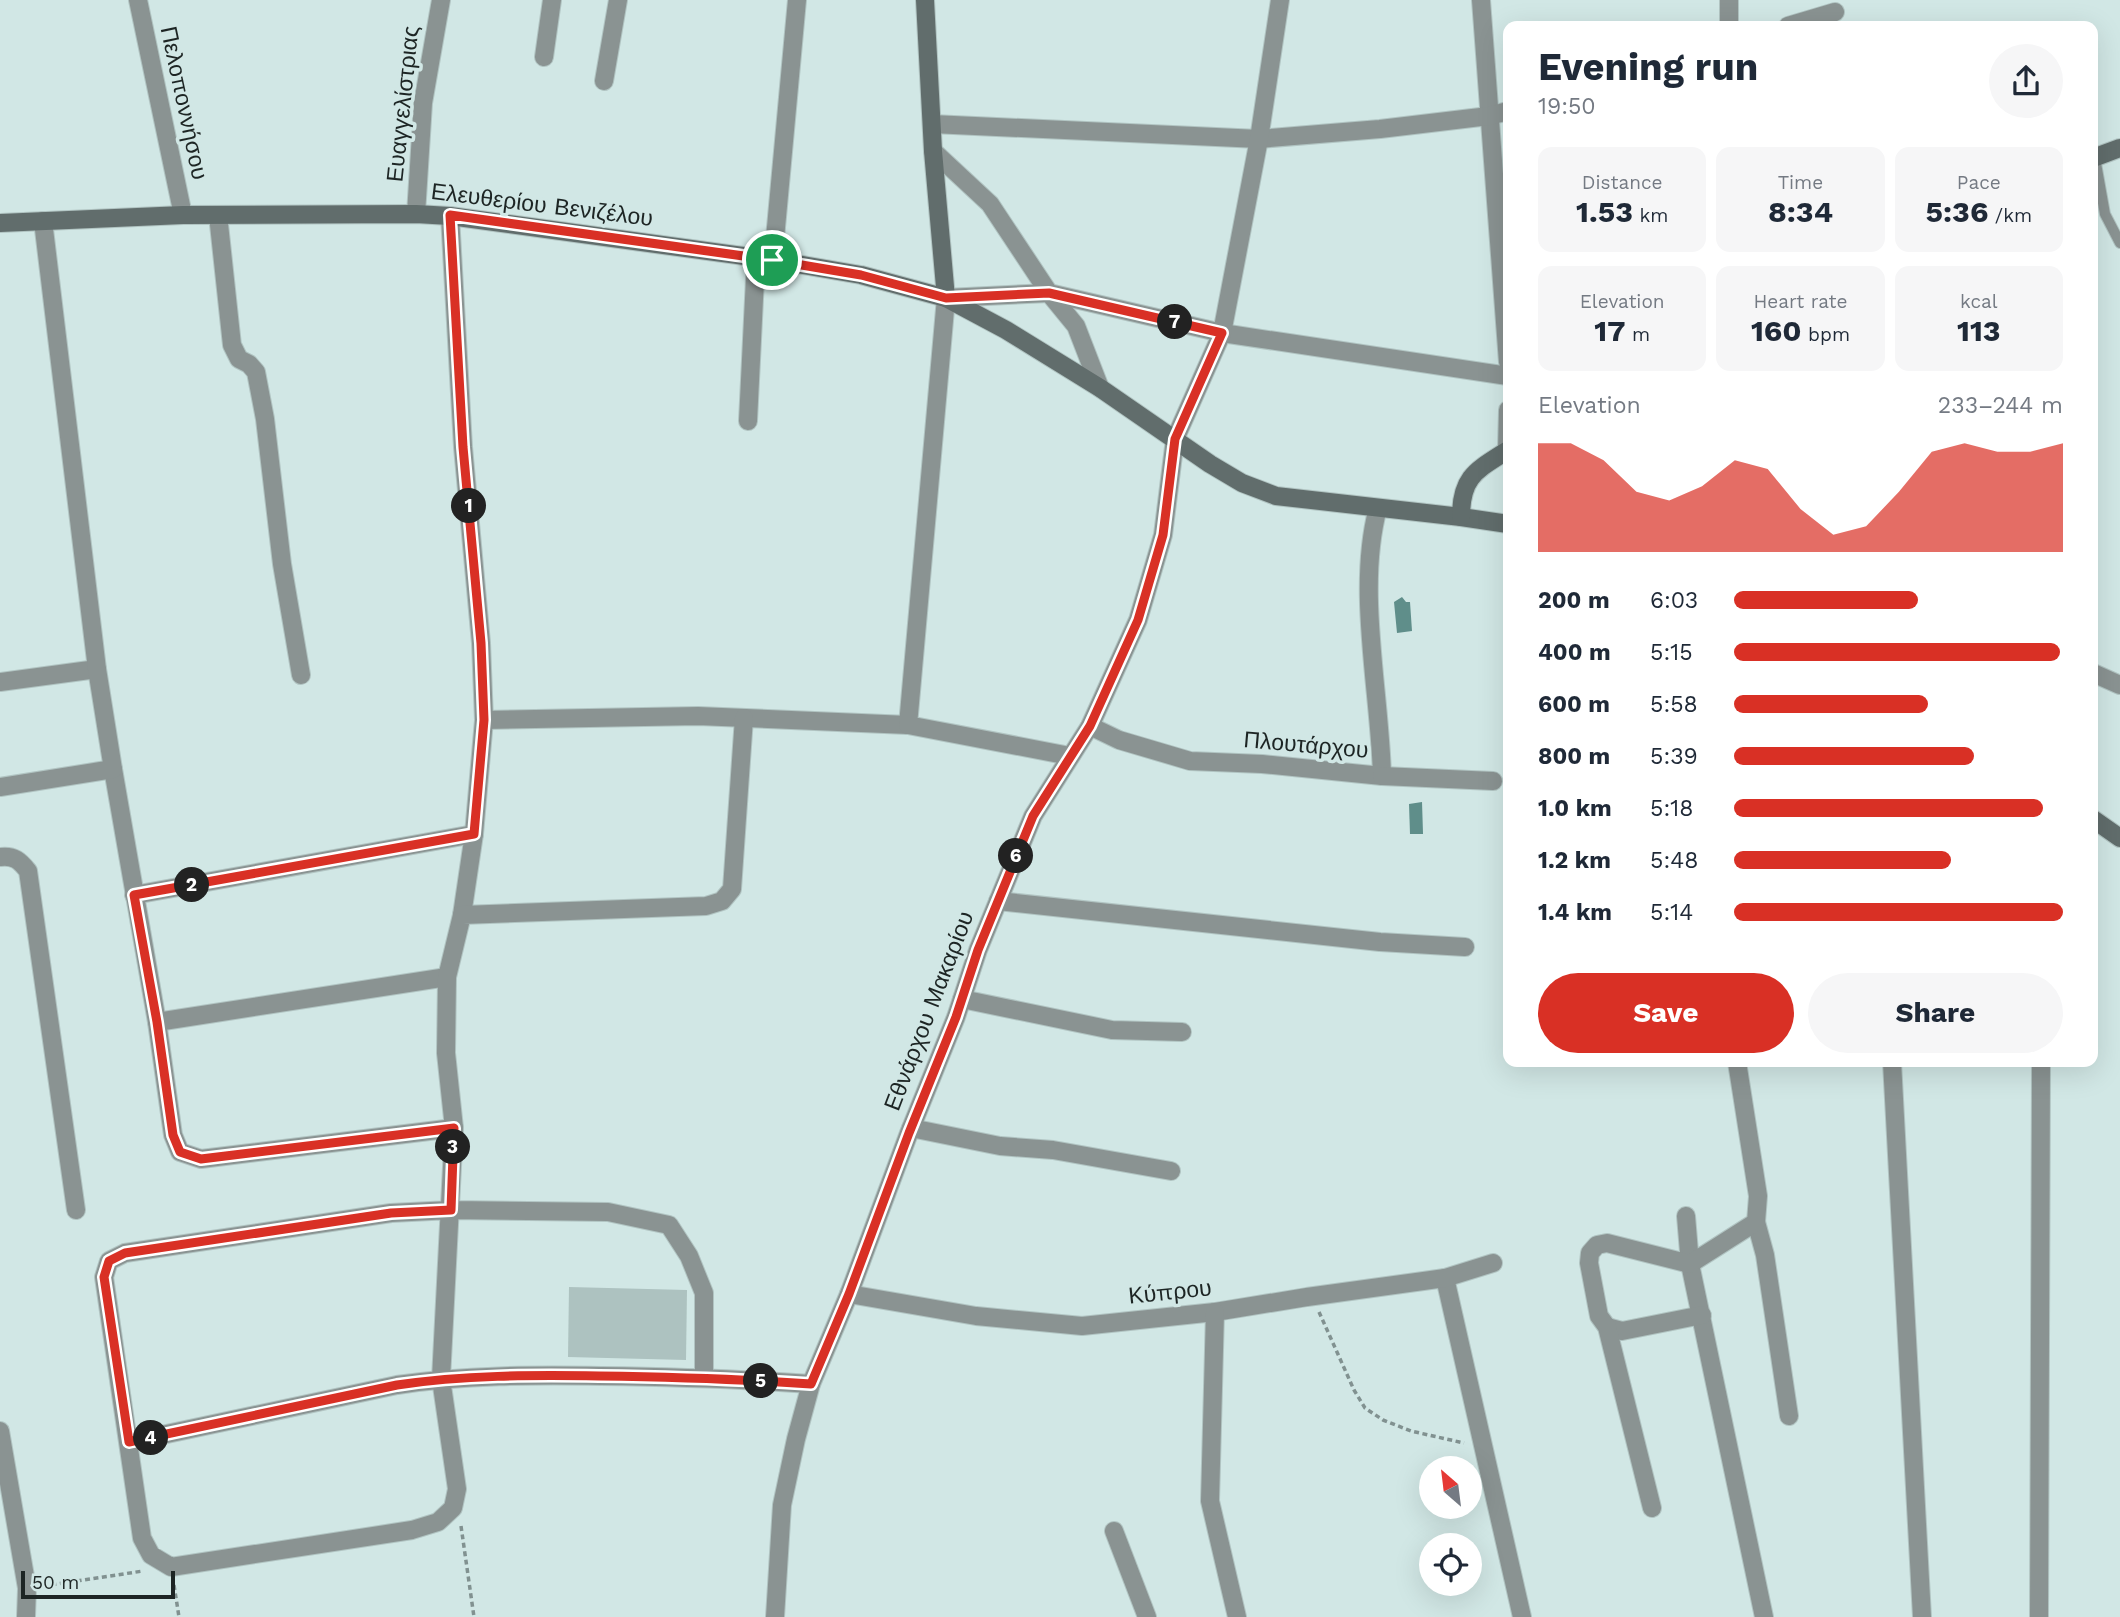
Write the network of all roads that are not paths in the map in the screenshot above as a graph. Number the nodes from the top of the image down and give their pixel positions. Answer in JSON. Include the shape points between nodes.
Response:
{"nodes":[{"id":1,"x":138,"y":0,"type":"edge"},
{"id":2,"x":441,"y":0,"type":"edge"},
{"id":3,"x":552,"y":0,"type":"edge"},
{"id":4,"x":618,"y":0,"type":"edge"},
{"id":5,"x":797,"y":0,"type":"edge"},
{"id":6,"x":925,"y":0,"type":"edge"},
{"id":7,"x":1280,"y":0,"type":"edge"},
{"id":8,"x":1481,"y":0,"type":"edge"},
{"id":9,"x":1729,"y":0,"type":"edge"},
{"id":10,"x":1836,"y":13,"type":"edge"},
{"id":11,"x":1729,"y":21,"type":"edge"},
{"id":12,"x":1806,"y":21,"type":"edge"},
{"id":13,"x":544,"y":57,"type":"dead end"},
{"id":14,"x":604,"y":80,"type":"dead end"},
{"id":15,"x":1503,"y":112,"type":"edge"},
{"id":16,"x":1489,"y":116,"type":"junction"},
{"id":17,"x":932,"y":124,"type":"junction"},
{"id":18,"x":1259,"y":139,"type":"junction"},
{"id":19,"x":2120,"y":148,"type":"edge"},
{"id":20,"x":933,"y":151,"type":"junction"},
{"id":21,"x":2098,"y":156,"type":"edge"},
{"id":22,"x":2098,"y":178,"type":"edge"},
{"id":23,"x":416,"y":214,"type":"junction"},
{"id":24,"x":183,"y":215,"type":"junction"},
{"id":25,"x":218,"y":215,"type":"junction"},
{"id":26,"x":450,"y":215,"type":"junction"},
{"id":27,"x":43,"y":221,"type":"junction"},
{"id":28,"x":0,"y":223,"type":"edge"},
{"id":29,"x":2120,"y":243,"type":"edge"},
{"id":30,"x":764,"y":259,"type":"junction"},
{"id":31,"x":1049,"y":293,"type":"junction"},
{"id":32,"x":1503,"y":297,"type":"edge"},
{"id":33,"x":946,"y":298,"type":"junction"},
{"id":34,"x":1222,"y":333,"type":"junction"},
{"id":35,"x":1503,"y":375,"type":"edge"},
{"id":36,"x":1100,"y":388,"type":"junction"},
{"id":37,"x":748,"y":421,"type":"dead end"},
{"id":38,"x":1175,"y":439,"type":"junction"},
{"id":39,"x":1503,"y":453,"type":"edge"},
{"id":40,"x":1378,"y":508,"type":"junction"},
{"id":41,"x":1461,"y":517,"type":"junction"},
{"id":42,"x":1503,"y":523,"type":"edge"},
{"id":43,"x":97,"y":669,"type":"junction"},
{"id":44,"x":2098,"y":675,"type":"edge"},
{"id":45,"x":301,"y":676,"type":"dead end"},
{"id":46,"x":0,"y":682,"type":"edge"},
{"id":47,"x":2120,"y":685,"type":"edge"},
{"id":48,"x":744,"y":718,"type":"junction"},
{"id":49,"x":484,"y":720,"type":"junction"},
{"id":50,"x":908,"y":725,"type":"junction"},
{"id":51,"x":1090,"y":726,"type":"junction"},
{"id":52,"x":1070,"y":756,"type":"junction"},
{"id":53,"x":113,"y":769,"type":"junction"},
{"id":54,"x":1382,"y":776,"type":"junction"},
{"id":55,"x":1493,"y":781,"type":"dead end"},
{"id":56,"x":0,"y":787,"type":"edge"},
{"id":57,"x":2098,"y":823,"type":"edge"},
{"id":58,"x":474,"y":834,"type":"junction"},
{"id":59,"x":2120,"y":838,"type":"edge"},
{"id":60,"x":0,"y":857,"type":"edge"},
{"id":61,"x":134,"y":895,"type":"junction"},
{"id":62,"x":998,"y":901,"type":"junction"},
{"id":63,"x":462,"y":915,"type":"junction"},
{"id":64,"x":1465,"y":947,"type":"dead end"},
{"id":65,"x":447,"y":977,"type":"junction"},
{"id":66,"x":962,"y":999,"type":"junction"},
{"id":67,"x":157,"y":1022,"type":"junction"},
{"id":68,"x":1182,"y":1032,"type":"dead end"},
{"id":69,"x":1738,"y":1067,"type":"edge"},
{"id":70,"x":1892,"y":1067,"type":"edge"},
{"id":71,"x":2041,"y":1067,"type":"edge"},
{"id":72,"x":454,"y":1128,"type":"junction"},
{"id":73,"x":911,"y":1128,"type":"junction"},
{"id":74,"x":1171,"y":1171,"type":"dead end"},
{"id":75,"x":76,"y":1210,"type":"dead end"},
{"id":76,"x":451,"y":1210,"type":"junction"},
{"id":77,"x":1686,"y":1216,"type":"dead end"},
{"id":78,"x":1756,"y":1222,"type":"junction"},
{"id":79,"x":1493,"y":1263,"type":"dead end"},
{"id":80,"x":1690,"y":1264,"type":"junction"},
{"id":81,"x":1445,"y":1278,"type":"junction"},
{"id":82,"x":849,"y":1294,"type":"junction"},
{"id":83,"x":1215,"y":1312,"type":"junction"},
{"id":84,"x":1702,"y":1315,"type":"junction"},
{"id":85,"x":1607,"y":1327,"type":"junction"},
{"id":86,"x":704,"y":1377,"type":"junction"},
{"id":87,"x":440,"y":1379,"type":"junction"},
{"id":88,"x":811,"y":1384,"type":"junction"},
{"id":89,"x":1789,"y":1416,"type":"dead end"},
{"id":90,"x":0,"y":1431,"type":"edge"},
{"id":91,"x":129,"y":1442,"type":"junction"},
{"id":92,"x":3,"y":1466,"type":"edge"},
{"id":93,"x":1652,"y":1508,"type":"dead end"},
{"id":94,"x":1114,"y":1531,"type":"dead end"},
{"id":95,"x":26,"y":1617,"type":"edge"},
{"id":96,"x":775,"y":1617,"type":"edge"},
{"id":97,"x":1147,"y":1617,"type":"edge"},
{"id":98,"x":1237,"y":1617,"type":"edge"},
{"id":99,"x":1522,"y":1617,"type":"edge"},
{"id":100,"x":1764,"y":1617,"type":"edge"},
{"id":101,"x":1922,"y":1617,"type":"edge"},
{"id":102,"x":2039,"y":1617,"type":"edge"}],
"edges":[{"from":1,"to":24,"type":"street","name":"Πελοποννήσου"},
{"from":2,"to":23,"type":"street","name":"Ευαγγελίστριας","via":[[424,103]]},
{"from":3,"to":13,"type":"street"},
{"from":4,"to":14,"type":"street"},
{"from":5,"to":30,"type":"street"},
{"from":6,"to":17,"type":"street"},
{"from":7,"to":18,"type":"street","name":"Εθνάρχου Μακαρίου"},
{"from":8,"to":16,"type":"street"},
{"from":9,"to":11,"type":"street"},
{"from":10,"to":12,"type":"street"},
{"from":15,"to":16,"type":"street"},
{"from":16,"to":18,"type":"street"},
{"from":16,"to":32,"type":"street"},
{"from":17,"to":18,"type":"street"},
{"from":17,"to":20,"type":"street"},
{"from":18,"to":34,"type":"street","name":"Εθνάρχου Μακαρίου"},
{"from":19,"to":21,"type":"street"},
{"from":20,"to":31,"type":"street","via":[[990,204]]},
{"from":20,"to":33,"type":"street"},
{"from":22,"to":29,"type":"lane","via":[[2105,214]]},
{"from":23,"to":25,"type":"street","name":"Ελευθερίου Βενιζέλου"},
{"from":23,"to":26,"type":"street","name":"Ελευθερίου Βενιζέλου"},
{"from":24,"to":25,"type":"street","name":"Ελευθερίου Βενιζέλου"},
{"from":24,"to":27,"type":"street","name":"Ελευθερίου Βενιζέλου"},
{"from":25,"to":45,"type":"street","via":[[232,345],[239,359],[256,372],[265,419]]},
{"from":26,"to":30,"type":"street","name":"Ελευθερίου Βενιζέλου"},
{"from":26,"to":49,"type":"street"},
{"from":27,"to":28,"type":"street","name":"Ελευθερίου Βενιζέλου"},
{"from":27,"to":43,"type":"street"},
{"from":30,"to":33,"type":"street","name":"Ελευθερίου Βενιζέλου","via":[[861,275]]},
{"from":30,"to":37,"type":"street"},
{"from":31,"to":33,"type":"street"},
{"from":31,"to":34,"type":"street"},
{"from":31,"to":36,"type":"street","via":[[1076,326]]},
{"from":33,"to":36,"type":"street","name":"Ελευθερίου Βενιζέλου"},
{"from":33,"to":50,"type":"street"},
{"from":34,"to":35,"type":"street"},
{"from":34,"to":38,"type":"street","name":"Εθνάρχου Μακαρίου"},
{"from":36,"to":38,"type":"street","name":"Ελευθερίου Βενιζέλου"},
{"from":38,"to":40,"type":"street","name":"Ελευθερίου Βενιζέλου","via":[[1242,483],[1276,496]]},
{"from":38,"to":51,"type":"street","name":"Εθνάρχου Μακαρίου","via":[[1163,535],[1138,620]]},
{"from":39,"to":41,"type":"street","via":[[1465,486]]},
{"from":40,"to":41,"type":"street","name":"Ελευθερίου Βενιζέλου"},
{"from":40,"to":54,"type":"street","name":"Πλουτάρχου","via":[[1370,580]]},
{"from":41,"to":42,"type":"street","name":"Ελευθερίου Βενιζέλου"},
{"from":43,"to":46,"type":"street"},
{"from":43,"to":53,"type":"street"},
{"from":44,"to":47,"type":"street"},
{"from":48,"to":49,"type":"street"},
{"from":48,"to":50,"type":"street"},
{"from":48,"to":63,"type":"street","via":[[732,890],[722,901],[706,906]]},
{"from":49,"to":58,"type":"street"},
{"from":50,"to":52,"type":"street"},
{"from":51,"to":52,"type":"street","name":"Εθνάρχου Μακαρίου"},
{"from":51,"to":54,"type":"street","name":"Πλουτάρχου","via":[[1119,740],[1190,761]]},
{"from":52,"to":62,"type":"street","name":"Εθνάρχου Μακαρίου","via":[[1033,816]]},
{"from":53,"to":56,"type":"street"},
{"from":53,"to":61,"type":"street"},
{"from":54,"to":55,"type":"street"},
{"from":57,"to":59,"type":"street"},
{"from":58,"to":61,"type":"street"},
{"from":58,"to":63,"type":"street"},
{"from":60,"to":75,"type":"street","via":[[20,860],[28,871]]},
{"from":61,"to":67,"type":"street"},
{"from":62,"to":64,"type":"street"},
{"from":62,"to":66,"type":"street","name":"Εθνάρχου Μακαρίου"},
{"from":63,"to":65,"type":"street"},
{"from":65,"to":67,"type":"street"},
{"from":65,"to":72,"type":"street","via":[[446,1053]]},
{"from":66,"to":68,"type":"street","via":[[1112,1030]]},
{"from":66,"to":73,"type":"street","name":"Εθνάρχου Μακαρίου"},
{"from":67,"to":72,"type":"street","via":[[173,1135],[180,1152],[201,1159]]},
{"from":69,"to":78,"type":"street","via":[[1758,1196]]},
{"from":70,"to":101,"type":"street"},
{"from":71,"to":102,"type":"street"},
{"from":72,"to":76,"type":"street"},
{"from":73,"to":74,"type":"street"},
{"from":73,"to":82,"type":"street","name":"Εθνάρχου Μακαρίου"},
{"from":76,"to":86,"type":"street","via":[[608,1212],[668,1225],[689,1256],[704,1293]]},
{"from":76,"to":87,"type":"street"},
{"from":76,"to":91,"type":"street","via":[[378,1215],[125,1253],[109,1261],[104,1277]]},
{"from":77,"to":80,"type":"street"},
{"from":78,"to":80,"type":"street"},
{"from":78,"to":89,"type":"street"},
{"from":79,"to":81,"type":"street","name":"Κύπρου"},
{"from":80,"to":84,"type":"street"},
{"from":80,"to":85,"type":"street","via":[[1607,1243],[1597,1245],[1589,1263],[1600,1317]]},
{"from":81,"to":83,"type":"street","name":"Κύπρου"},
{"from":81,"to":99,"type":"street"},
{"from":82,"to":83,"type":"street","name":"Κύπρου","via":[[976,1316],[1082,1326]]},
{"from":82,"to":88,"type":"street","name":"Εθνάρχου Μακαρίου"},
{"from":83,"to":98,"type":"street","via":[[1210,1501]]},
{"from":84,"to":85,"type":"street","via":[[1622,1331]]},
{"from":84,"to":100,"type":"street"},
{"from":85,"to":93,"type":"street"},
{"from":86,"to":87,"type":"street"},
{"from":86,"to":88,"type":"street"},
{"from":87,"to":91,"type":"street"},
{"from":87,"to":91,"type":"street","via":[[457,1489],[453,1507],[438,1522],[412,1530],[171,1567],[150,1555],[142,1538]]},
{"from":88,"to":96,"type":"street","name":"Εθνάρχου Μακαρίου","via":[[782,1505]]},
{"from":90,"to":92,"type":"street"},
{"from":92,"to":95,"type":"street","via":[[27,1588]]},
{"from":94,"to":97,"type":"street"}]}
